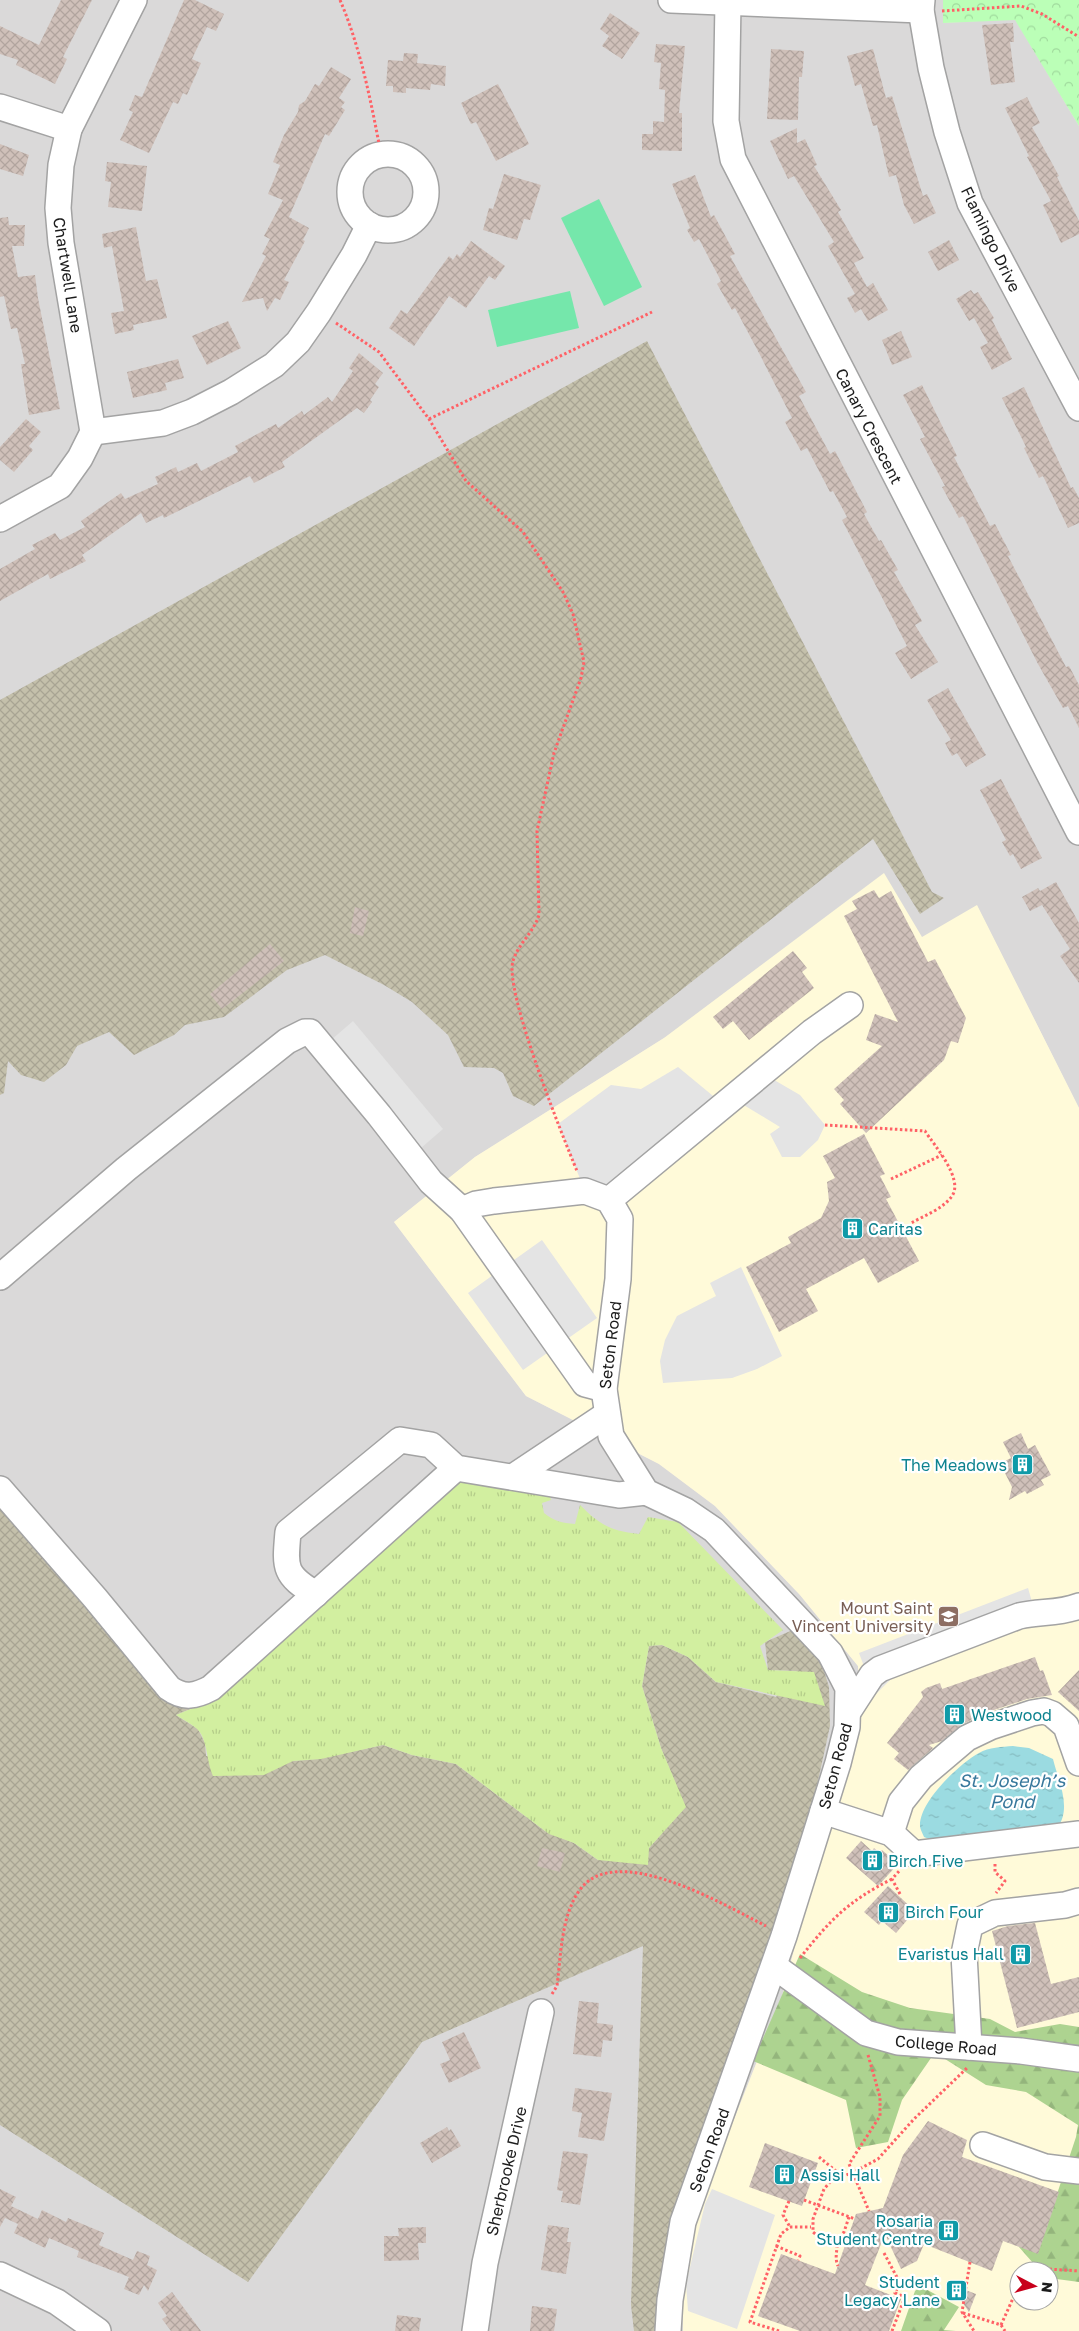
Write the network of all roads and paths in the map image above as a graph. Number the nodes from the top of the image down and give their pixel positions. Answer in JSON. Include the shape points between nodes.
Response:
{"nodes":[{"id":1,"x":134,"y":0,"type":"edge"},
{"id":2,"x":340,"y":0,"type":"edge"},
{"id":3,"x":671,"y":0,"type":"edge"},
{"id":4,"x":728,"y":2,"type":"junction"},
{"id":5,"x":922,"y":5,"type":"edge"},
{"id":6,"x":1079,"y":37,"type":"edge"},
{"id":7,"x":0,"y":107,"type":"edge"},
{"id":8,"x":69,"y":129,"type":"junction"},
{"id":9,"x":381,"y":154,"type":"junction"},
{"id":10,"x":368,"y":225,"type":"junction"},
{"id":11,"x":319,"y":312,"type":"junction"},
{"id":12,"x":652,"y":312,"type":"dead end"},
{"id":13,"x":1079,"y":408,"type":"edge"},
{"id":14,"x":429,"y":419,"type":"junction"},
{"id":15,"x":94,"y":432,"type":"junction"},
{"id":16,"x":0,"y":519,"type":"edge"},
{"id":17,"x":1079,"y":832,"type":"edge"},
{"id":18,"x":850,"y":1005,"type":"dead end"},
{"id":19,"x":825,"y":1125,"type":"dead end"},
{"id":20,"x":942,"y":1155,"type":"junction"},
{"id":21,"x":891,"y":1179,"type":"dead end"},
{"id":22,"x":585,"y":1191,"type":"junction"},
{"id":23,"x":614,"y":1209,"type":"junction"},
{"id":24,"x":462,"y":1210,"type":"junction"},
{"id":25,"x":911,"y":1223,"type":"dead end"},
{"id":26,"x":0,"y":1277,"type":"edge"},
{"id":27,"x":604,"y":1389,"type":"junction"},
{"id":28,"x":606,"y":1415,"type":"junction"},
{"id":29,"x":456,"y":1468,"type":"junction"},
{"id":30,"x":513,"y":1477,"type":"junction"},
{"id":31,"x":0,"y":1489,"type":"edge"},
{"id":32,"x":646,"y":1492,"type":"junction"},
{"id":33,"x":316,"y":1594,"type":"junction"},
{"id":34,"x":1079,"y":1606,"type":"edge"},
{"id":35,"x":1051,"y":1613,"type":"junction"},
{"id":36,"x":1079,"y":1627,"type":"edge"},
{"id":37,"x":839,"y":1666,"type":"junction"},
{"id":38,"x":872,"y":1675,"type":"junction"},
{"id":39,"x":848,"y":1712,"type":"junction"},
{"id":40,"x":1079,"y":1763,"type":"edge"},
{"id":41,"x":823,"y":1811,"type":"junction"},
{"id":42,"x":891,"y":1833,"type":"junction"},
{"id":43,"x":1079,"y":1834,"type":"edge"},
{"id":44,"x":996,"y":1843,"type":"junction"},
{"id":45,"x":914,"y":1854,"type":"junction"},
{"id":46,"x":892,"y":1879,"type":"junction"},
{"id":47,"x":900,"y":1894,"type":"dead end"},
{"id":48,"x":1079,"y":1901,"type":"edge"},
{"id":49,"x":995,"y":1914,"type":"junction"},
{"id":50,"x":784,"y":1936,"type":"junction"},
{"id":51,"x":800,"y":1958,"type":"dead end"},
{"id":52,"x":774,"y":1966,"type":"junction"},
{"id":53,"x":541,"y":2012,"type":"joint"},
{"id":54,"x":1079,"y":2042,"type":"edge"},
{"id":55,"x":868,"y":2050,"type":"dead end"},
{"id":56,"x":1050,"y":2055,"type":"junction"},
{"id":57,"x":970,"y":2056,"type":"junction"},
{"id":58,"x":1079,"y":2059,"type":"edge"},
{"id":59,"x":983,"y":2145,"type":"dead end"},
{"id":60,"x":819,"y":2157,"type":"dead end"},
{"id":61,"x":1079,"y":2170,"type":"edge"},
{"id":62,"x":852,"y":2173,"type":"junction"},
{"id":63,"x":842,"y":2176,"type":"junction"},
{"id":64,"x":804,"y":2200,"type":"dead end"},
{"id":65,"x":788,"y":2201,"type":"dead end"},
{"id":66,"x":818,"y":2206,"type":"junction"},
{"id":67,"x":869,"y":2212,"type":"dead end"},
{"id":68,"x":850,"y":2217,"type":"junction"},
{"id":69,"x":855,"y":2219,"type":"dead end"},
{"id":70,"x":790,"y":2227,"type":"junction"},
{"id":71,"x":811,"y":2227,"type":"junction"},
{"id":72,"x":836,"y":2240,"type":"junction"},
{"id":73,"x":776,"y":2246,"type":"junction"},
{"id":74,"x":884,"y":2253,"type":"dead end"},
{"id":75,"x":798,"y":2260,"type":"dead end"},
{"id":76,"x":970,"y":2262,"type":"dead end"},
{"id":77,"x":838,"y":2266,"type":"dead end"},
{"id":78,"x":1059,"y":2270,"type":"edge"},
{"id":79,"x":1079,"y":2271,"type":"edge"},
{"id":80,"x":0,"y":2275,"type":"edge"},
{"id":81,"x":1009,"y":2307,"type":"edge"},
{"id":82,"x":962,"y":2312,"type":"junction"},
{"id":83,"x":1001,"y":2325,"type":"junction"},
{"id":84,"x":98,"y":2331,"type":"edge"},
{"id":85,"x":475,"y":2331,"type":"edge"},
{"id":86,"x":668,"y":2331,"type":"edge"},
{"id":87,"x":779,"y":2331,"type":"edge"},
{"id":88,"x":892,"y":2331,"type":"edge"},
{"id":89,"x":974,"y":2331,"type":"edge"},
{"id":90,"x":1005,"y":2331,"type":"edge"}],
"edges":[{"from":1,"to":8,"type":"street","name":"Chartwell Lane"},
{"from":2,"to":9,"type":"path","via":[[371,102]]},
{"from":3,"to":4,"type":"street"},
{"from":4,"to":5,"type":"street"},
{"from":4,"to":17,"type":"street","name":"Canary Crescent","via":[[726,121],[733,159]]},
{"from":5,"to":6,"type":"path","via":[[949,12],[1021,6],[1042,14]]},
{"from":5,"to":13,"type":"street","name":"Flamingo Drive","via":[[931,68],[970,203]]},
{"from":7,"to":8,"type":"street"},
{"from":8,"to":15,"type":"street","name":"Chartwell Lane","via":[[61,164],[58,208],[61,244]]},
{"from":9,"to":10,"type":"street","via":[[368,158],[352,178],[352,205],[358,217]]},
{"from":9,"to":10,"type":"street","via":[[394,153],[416,164],[423,174],[426,199],[418,215],[404,227],[380,230]]},
{"from":10,"to":11,"type":"street","via":[[354,256]]},
{"from":11,"to":14,"type":"path","via":[[379,352]]},
{"from":11,"to":15,"type":"street","via":[[298,342],[274,364],[208,404],[163,423]]},
{"from":12,"to":14,"type":"path"},
{"from":14,"to":22,"type":"path","via":[[466,481],[523,532],[550,570],[564,592],[582,647],[581,678],[554,753],[537,831],[539,916],[512,962],[516,999],[558,1124]]},
{"from":15,"to":16,"type":"street","via":[[60,486]]},
{"from":18,"to":23,"type":"street","via":[[812,1032]]},
{"from":19,"to":20,"type":"path","via":[[925,1131]]},
{"from":20,"to":21,"type":"path"},
{"from":20,"to":25,"type":"path","via":[[953,1175],[953,1195]]},
{"from":22,"to":23,"type":"street"},
{"from":22,"to":24,"type":"street","via":[[485,1202]]},
{"from":23,"to":27,"type":"street","name":"Seton Road","via":[[618,1279]]},
{"from":24,"to":26,"type":"street","via":[[431,1182],[315,1036],[304,1032],[288,1041],[126,1169]]},
{"from":24,"to":27,"type":"street","via":[[585,1384]]},
{"from":27,"to":28,"type":"street","name":"Seton Road"},
{"from":28,"to":30,"type":"street"},
{"from":28,"to":32,"type":"street","name":"Seton Road","via":[[611,1436]]},
{"from":29,"to":30,"type":"street"},
{"from":29,"to":33,"type":"street"},
{"from":29,"to":33,"type":"street","via":[[431,1445],[400,1440],[288,1532],[285,1563],[296,1583]]},
{"from":30,"to":32,"type":"street","via":[[619,1495]]},
{"from":31,"to":33,"type":"street","via":[[169,1688],[179,1695],[192,1696],[211,1688]]},
{"from":32,"to":37,"type":"street","name":"Seton Road","via":[[686,1511],[714,1530],[803,1622]]},
{"from":34,"to":35,"type":"street"},
{"from":35,"to":36,"type":"street"},
{"from":35,"to":38,"type":"street","via":[[1019,1616],[880,1669]]},
{"from":37,"to":38,"type":"street"},
{"from":37,"to":39,"type":"street","name":"Seton Road","via":[[848,1688]]},
{"from":38,"to":39,"type":"street"},
{"from":39,"to":41,"type":"street","name":"Seton Road","via":[[838,1763]]},
{"from":40,"to":42,"type":"street","via":[[1066,1726],[1052,1714],[1044,1711],[1032,1713],[990,1726],[968,1738],[921,1777],[901,1802]]},
{"from":41,"to":42,"type":"street"},
{"from":41,"to":50,"type":"street","name":"Seton Road"},
{"from":42,"to":45,"type":"street"},
{"from":43,"to":44,"type":"street"},
{"from":44,"to":45,"type":"street"},
{"from":44,"to":49,"type":"path","via":[[995,1872],[1005,1881],[996,1892]]},
{"from":45,"to":46,"type":"path"},
{"from":46,"to":47,"type":"path"},
{"from":46,"to":51,"type":"path","via":[[845,1906]]},
{"from":48,"to":49,"type":"street"},
{"from":49,"to":57,"type":"street","via":[[970,1925],[964,1954]]},
{"from":50,"to":52,"type":"street","name":"Seton Road"},
{"from":50,"to":53,"type":"path","via":[[710,1897],[650,1874],[626,1871],[600,1874],[579,1890],[568,1914],[557,1986]]},
{"from":52,"to":57,"type":"street","name":"College Road","via":[[866,2034]]},
{"from":52,"to":86,"type":"street","name":"Seton Road","via":[[683,2222]]},
{"from":53,"to":85,"type":"street","name":"Sherbrooke Drive","via":[[485,2263]]},
{"from":54,"to":56,"type":"street"},
{"from":55,"to":62,"type":"path","via":[[880,2097],[880,2116],[849,2164]]},
{"from":56,"to":57,"type":"street","name":"College Road"},
{"from":56,"to":58,"type":"street","name":"College Road"},
{"from":57,"to":62,"type":"path","via":[[878,2159]]},
{"from":59,"to":61,"type":"street","via":[[1045,2167]]},
{"from":60,"to":63,"type":"path"},
{"from":62,"to":63,"type":"path"},
{"from":62,"to":67,"type":"path"},
{"from":63,"to":66,"type":"path","via":[[832,2180],[824,2189]]},
{"from":64,"to":66,"type":"path"},
{"from":65,"to":70,"type":"path","via":[[783,2215]]},
{"from":66,"to":68,"type":"path"},
{"from":66,"to":71,"type":"path"},
{"from":68,"to":69,"type":"path"},
{"from":68,"to":72,"type":"path","via":[[844,2232]]},
{"from":70,"to":71,"type":"path"},
{"from":70,"to":73,"type":"path","via":[[781,2234]]},
{"from":71,"to":72,"type":"path","via":[[819,2238]]},
{"from":72,"to":77,"type":"path"},
{"from":73,"to":75,"type":"path","via":[[800,2256]]},
{"from":73,"to":87,"type":"path","via":[[750,2322]]},
{"from":74,"to":88,"type":"path","via":[[900,2283],[895,2294],[905,2297]]},
{"from":76,"to":82,"type":"path"},
{"from":78,"to":79,"type":"path"},
{"from":80,"to":84,"type":"street","via":[[57,2302]]},
{"from":81,"to":83,"type":"path"},
{"from":82,"to":83,"type":"path"},
{"from":82,"to":89,"type":"path"},
{"from":83,"to":90,"type":"path"}]}
